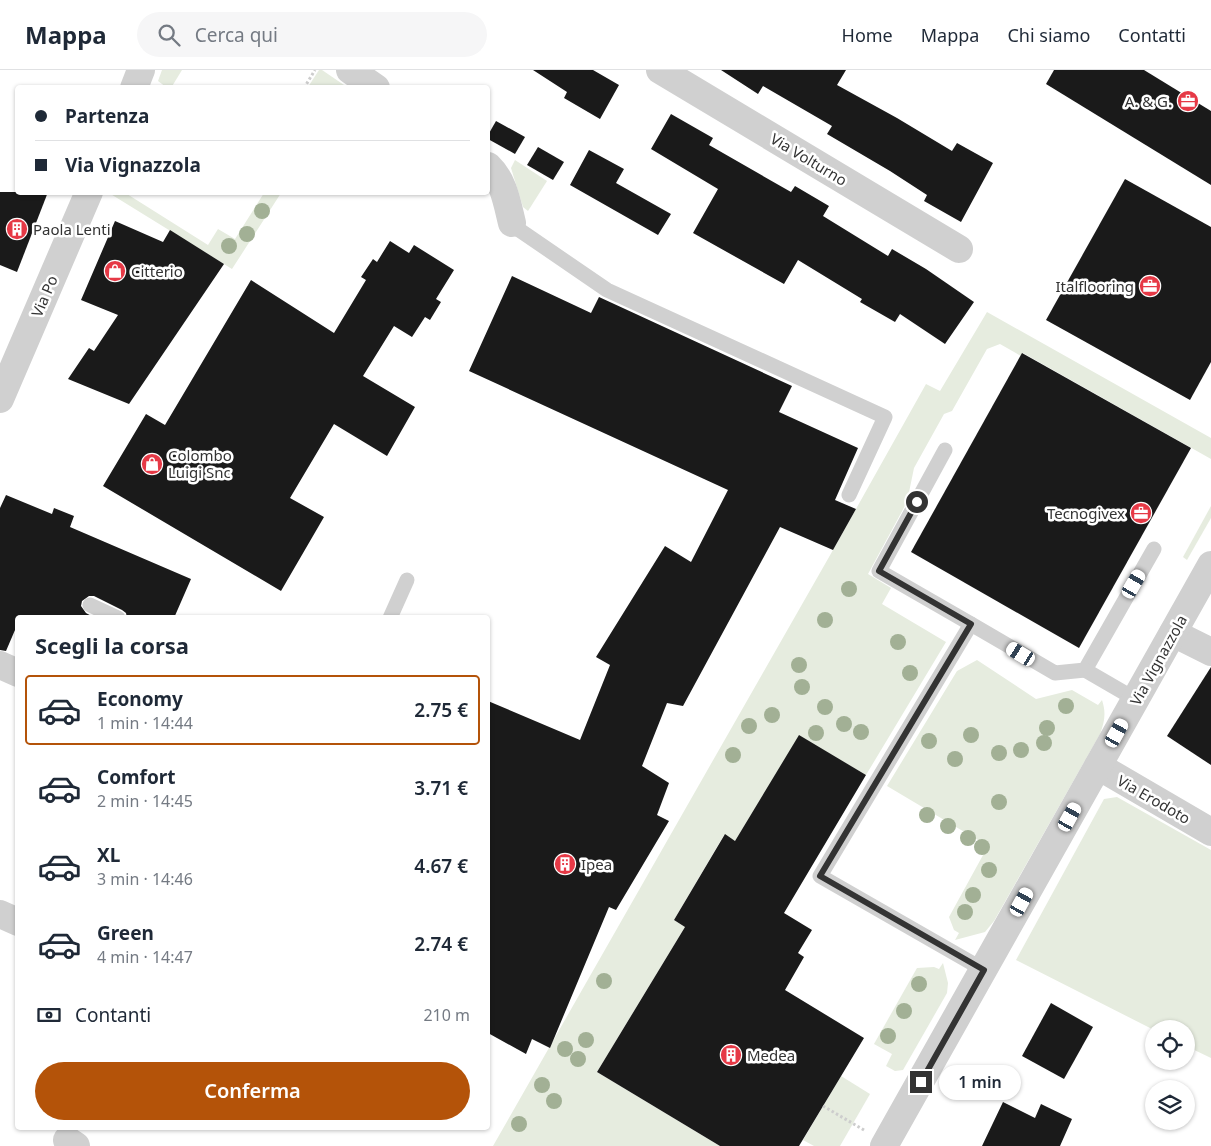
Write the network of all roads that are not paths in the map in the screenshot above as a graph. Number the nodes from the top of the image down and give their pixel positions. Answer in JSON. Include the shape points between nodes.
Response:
{"nodes":[{"id":1,"x":141,"y":70,"type":"edge"},
{"id":2,"x":350,"y":70,"type":"edge"},
{"id":3,"x":660,"y":70,"type":"edge"},
{"id":4,"x":135,"y":85,"type":"edge"},
{"id":5,"x":372,"y":85,"type":"edge"},
{"id":6,"x":490,"y":168,"type":"edge"},
{"id":7,"x":88,"y":195,"type":"edge"},
{"id":8,"x":512,"y":224,"type":"joint"},
{"id":9,"x":959,"y":248,"type":"dead end"},
{"id":10,"x":0,"y":399,"type":"edge"},
{"id":11,"x":945,"y":450,"type":"dead end"},
{"id":12,"x":849,"y":495,"type":"dead end"},
{"id":13,"x":1154,"y":549,"type":"dead end"},
{"id":14,"x":1211,"y":565,"type":"edge"},
{"id":15,"x":408,"y":580,"type":"dead end"},
{"id":16,"x":90,"y":605,"type":"dead end"},
{"id":17,"x":112,"y":615,"type":"edge"},
{"id":18,"x":391,"y":615,"type":"edge"},
{"id":19,"x":971,"y":624,"type":"junction"},
{"id":20,"x":1173,"y":633,"type":"junction"},
{"id":21,"x":1211,"y":652,"type":"edge"},
{"id":22,"x":0,"y":665,"type":"edge"},
{"id":23,"x":1084,"y":670,"type":"junction"},
{"id":24,"x":15,"y":672,"type":"edge"},
{"id":25,"x":1136,"y":699,"type":"junction"},
{"id":26,"x":1098,"y":766,"type":"junction"},
{"id":27,"x":1211,"y":832,"type":"edge"},
{"id":28,"x":0,"y":914,"type":"edge"},
{"id":29,"x":15,"y":921,"type":"edge"},
{"id":30,"x":984,"y":970,"type":"junction"},
{"id":31,"x":878,"y":1140,"type":"edge"}],
"edges":[{"from":1,"to":4,"type":"street"},
{"from":2,"to":5,"type":"street"},
{"from":3,"to":9,"type":"street","name":"Via Volturno"},
{"from":6,"to":8,"type":"street","via":[[501,182]]},
{"from":7,"to":10,"type":"street","name":"Via Po"},
{"from":8,"to":12,"type":"lane","via":[[606,290],[885,418]]},
{"from":11,"to":19,"type":"lane","via":[[879,571]]},
{"from":13,"to":23,"type":"lane"},
{"from":14,"to":20,"type":"street","name":"Via Vignazzola"},
{"from":15,"to":18,"type":"lane"},
{"from":16,"to":17,"type":"lane"},
{"from":19,"to":23,"type":"lane","via":[[1055,674]]},
{"from":19,"to":30,"type":"lane","via":[[820,876]]},
{"from":20,"to":21,"type":"street"},
{"from":20,"to":25,"type":"street","name":"Via Vignazzola"},
{"from":22,"to":24,"type":"street"},
{"from":23,"to":25,"type":"lane"},
{"from":25,"to":26,"type":"street","name":"Via Vignazzola"},
{"from":26,"to":27,"type":"street","name":"Via Erodoto"},
{"from":26,"to":30,"type":"street","name":"Via Vignazzola"},
{"from":28,"to":29,"type":"street"},
{"from":30,"to":31,"type":"street","name":"Via Vignazzola"}]}
